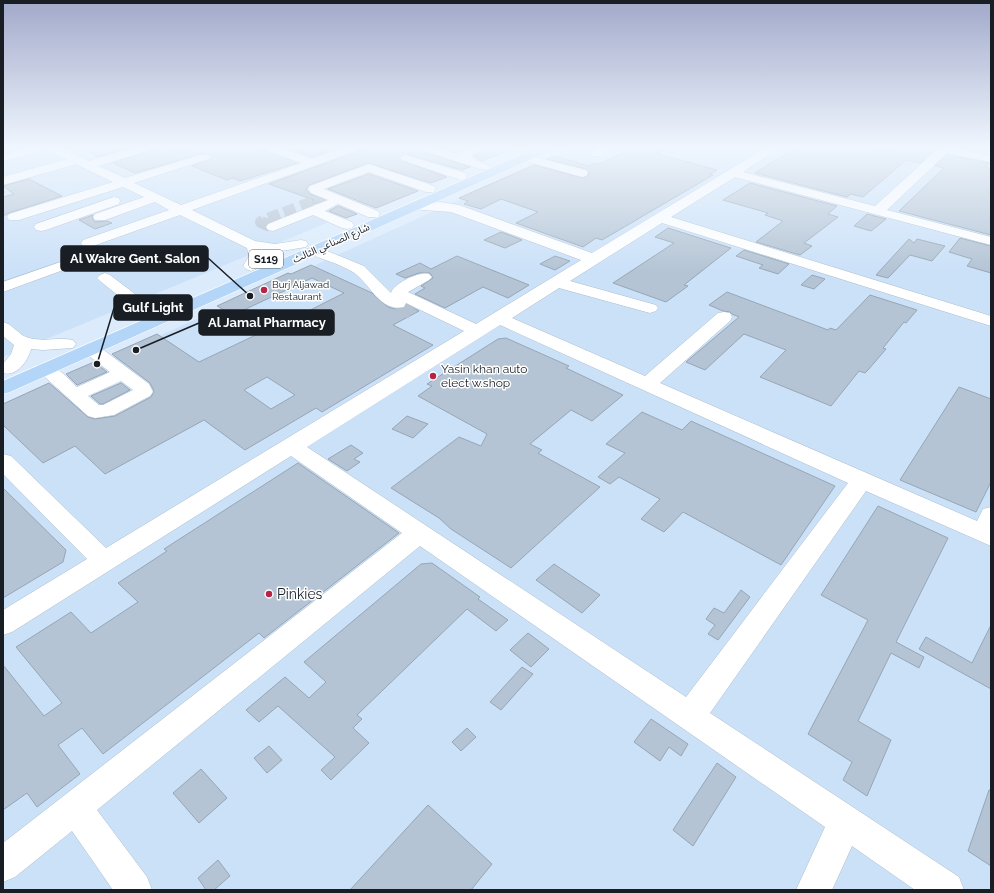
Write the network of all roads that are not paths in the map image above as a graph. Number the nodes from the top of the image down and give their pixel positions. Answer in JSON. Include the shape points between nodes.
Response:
{"nodes":[{"id":1,"x":132,"y":189,"type":"edge"},
{"id":2,"x":132,"y":189,"type":"edge"},
{"id":3,"x":135,"y":189,"type":"edge"},
{"id":4,"x":237,"y":189,"type":"edge"},
{"id":5,"x":315,"y":189,"type":"tunnel mouth"},
{"id":6,"x":427,"y":189,"type":"edge"},
{"id":7,"x":441,"y":189,"type":"edge"},
{"id":8,"x":444,"y":189,"type":"edge"},
{"id":9,"x":708,"y":189,"type":"edge"},
{"id":10,"x":793,"y":189,"type":"edge"},
{"id":11,"x":902,"y":189,"type":"edge"},
{"id":12,"x":436,"y":192,"type":"junction"},
{"id":13,"x":155,"y":198,"type":"junction"},
{"id":14,"x":416,"y":206,"type":"junction"},
{"id":15,"x":454,"y":208,"type":"junction"},
{"id":16,"x":179,"y":209,"type":"junction"},
{"id":17,"x":878,"y":211,"type":"junction"},
{"id":18,"x":369,"y":215,"type":"junction"},
{"id":19,"x":192,"y":216,"type":"junction"},
{"id":20,"x":314,"y":217,"type":"junction"},
{"id":21,"x":660,"y":218,"type":"junction"},
{"id":22,"x":17,"y":220,"type":"dead end"},
{"id":23,"x":347,"y":225,"type":"junction"},
{"id":24,"x":41,"y":226,"type":"dead end"},
{"id":25,"x":61,"y":230,"type":"dead end"},
{"id":26,"x":991,"y":241,"type":"edge"},
{"id":27,"x":88,"y":243,"type":"dead end"},
{"id":28,"x":252,"y":245,"type":"junction"},
{"id":29,"x":309,"y":245,"type":"junction"},
{"id":30,"x":103,"y":247,"type":"dead end"},
{"id":31,"x":50,"y":257,"type":"dead end"},
{"id":32,"x":593,"y":259,"type":"junction"},
{"id":33,"x":72,"y":262,"type":"dead end"},
{"id":34,"x":251,"y":266,"type":"junction"},
{"id":35,"x":3,"y":273,"type":"edge"},
{"id":36,"x":424,"y":277,"type":"dead end"},
{"id":37,"x":105,"y":278,"type":"dead end"},
{"id":38,"x":557,"y":282,"type":"junction"},
{"id":39,"x":3,"y":287,"type":"edge"},
{"id":40,"x":398,"y":304,"type":"tunnel mouth"},
{"id":41,"x":650,"y":308,"type":"dead end"},
{"id":42,"x":146,"y":310,"type":"junction"},
{"id":43,"x":415,"y":313,"type":"tunnel mouth"},
{"id":44,"x":724,"y":317,"type":"dead end"},
{"id":45,"x":498,"y":318,"type":"junction"},
{"id":46,"x":991,"y":321,"type":"edge"},
{"id":47,"x":3,"y":327,"type":"edge"},
{"id":48,"x":471,"y":335,"type":"junction"},
{"id":49,"x":23,"y":343,"type":"junction"},
{"id":50,"x":67,"y":344,"type":"junction"},
{"id":51,"x":91,"y":349,"type":"junction"},
{"id":52,"x":45,"y":369,"type":"junction"},
{"id":53,"x":6,"y":370,"type":"edge"},
{"id":54,"x":122,"y":373,"type":"junction"},
{"id":55,"x":647,"y":384,"type":"junction"},
{"id":56,"x":3,"y":388,"type":"edge"},
{"id":57,"x":75,"y":395,"type":"junction"},
{"id":58,"x":291,"y":446,"type":"junction"},
{"id":59,"x":3,"y":461,"type":"edge"},
{"id":60,"x":862,"y":480,"type":"junction"},
{"id":61,"x":988,"y":528,"type":"edge"},
{"id":62,"x":419,"y":533,"type":"junction"},
{"id":63,"x":104,"y":561,"type":"junction"},
{"id":64,"x":3,"y":624,"type":"edge"},
{"id":65,"x":690,"y":716,"type":"junction"},
{"id":66,"x":75,"y":807,"type":"junction"},
{"id":67,"x":845,"y":822,"type":"junction"},
{"id":68,"x":3,"y":865,"type":"edge"},
{"id":69,"x":134,"y":890,"type":"edge"},
{"id":70,"x":814,"y":890,"type":"edge"},
{"id":71,"x":946,"y":890,"type":"edge"}],
"edges":[{"from":1,"to":22,"type":"street"},
{"from":2,"to":24,"type":"street"},
{"from":3,"to":13,"type":"street"},
{"from":4,"to":16,"type":"street"},
{"from":5,"to":18,"type":"street"},
{"from":6,"to":12,"type":"street"},
{"from":7,"to":12,"type":"main road","name":"شارع الصناعي الثالث","number":"S119"},
{"from":8,"to":12,"type":"main road","name":"شارع الصناعي الثالث","number":"S119"},
{"from":9,"to":21,"type":"street"},
{"from":10,"to":17,"type":"street"},
{"from":11,"to":17,"type":"street"},
{"from":12,"to":14,"type":"main road","name":"شارع الصناعي الثالث","number":"S119"},
{"from":12,"to":15,"type":"street"},
{"from":12,"to":18,"type":"main road","name":"شارع الصناعي الثالث","number":"S119"},
{"from":13,"to":16,"type":"street"},
{"from":13,"to":25,"type":"street"},
{"from":14,"to":15,"type":"street"},
{"from":14,"to":29,"type":"main road","name":"شارع الصناعي الثالث","number":"S119"},
{"from":15,"to":32,"type":"street"},
{"from":16,"to":19,"type":"street"},
{"from":16,"to":27,"type":"street"},
{"from":17,"to":26,"type":"street"},
{"from":18,"to":20,"type":"street","via":[[331,203]]},
{"from":18,"to":23,"type":"main road","name":"شارع الصناعي الثالث","number":"S119"},
{"from":19,"to":28,"type":"street"},
{"from":19,"to":30,"type":"street"},
{"from":20,"to":23,"type":"street"},
{"from":20,"to":29,"type":"street","via":[[299,217],[272,227],[288,234],[301,235]]},
{"from":21,"to":32,"type":"street"},
{"from":21,"to":46,"type":"street"},
{"from":23,"to":29,"type":"main road","name":"شارع الصناعي الثالث","number":"S119"},
{"from":28,"to":29,"type":"street","via":[[275,248]]},
{"from":28,"to":34,"type":"street","via":[[258,254]]},
{"from":29,"to":34,"type":"main road","name":"شارع الصناعي الثالث","number":"S119"},
{"from":29,"to":40,"type":"street","via":[[362,271],[379,292]]},
{"from":29,"to":51,"type":"main road","name":"شارع الصناعي الثالث","number":"S119"},
{"from":31,"to":35,"type":"street"},
{"from":32,"to":38,"type":"street"},
{"from":33,"to":39,"type":"street"},
{"from":34,"to":42,"type":"main road","name":"شارع الصناعي الثالث","number":"S119"},
{"from":36,"to":48,"type":"street","via":[[400,290],[399,294]]},
{"from":37,"to":42,"type":"street"},
{"from":38,"to":41,"type":"street"},
{"from":38,"to":45,"type":"street"},
{"from":42,"to":50,"type":"main road","name":"شارع الصناعي الثالث","number":"S119"},
{"from":43,"to":48,"type":"street"},
{"from":44,"to":55,"type":"street"},
{"from":45,"to":48,"type":"street"},
{"from":45,"to":55,"type":"street"},
{"from":47,"to":49,"type":"street"},
{"from":48,"to":58,"type":"street"},
{"from":49,"to":50,"type":"street"},
{"from":49,"to":53,"type":"street","via":[[21,355]]},
{"from":50,"to":53,"type":"main road","name":"شارع الصناعي الثالث","number":"S119"},
{"from":51,"to":52,"type":"main road","name":"شارع الصناعي الثالث","number":"S119"},
{"from":51,"to":54,"type":"street"},
{"from":52,"to":56,"type":"main road","name":"شارع الصناعي الثالث","number":"S119"},
{"from":52,"to":57,"type":"street"},
{"from":54,"to":57,"type":"street"},
{"from":54,"to":57,"type":"street","via":[[142,388],[141,394],[99,412]]},
{"from":55,"to":60,"type":"street"},
{"from":58,"to":62,"type":"street"},
{"from":58,"to":63,"type":"street"},
{"from":59,"to":63,"type":"street"},
{"from":60,"to":61,"type":"street"},
{"from":60,"to":65,"type":"street"},
{"from":62,"to":65,"type":"street"},
{"from":62,"to":66,"type":"street"},
{"from":63,"to":64,"type":"street"},
{"from":65,"to":67,"type":"street"},
{"from":66,"to":68,"type":"street"},
{"from":66,"to":69,"type":"street"},
{"from":67,"to":70,"type":"street"},
{"from":67,"to":71,"type":"street"}]}
